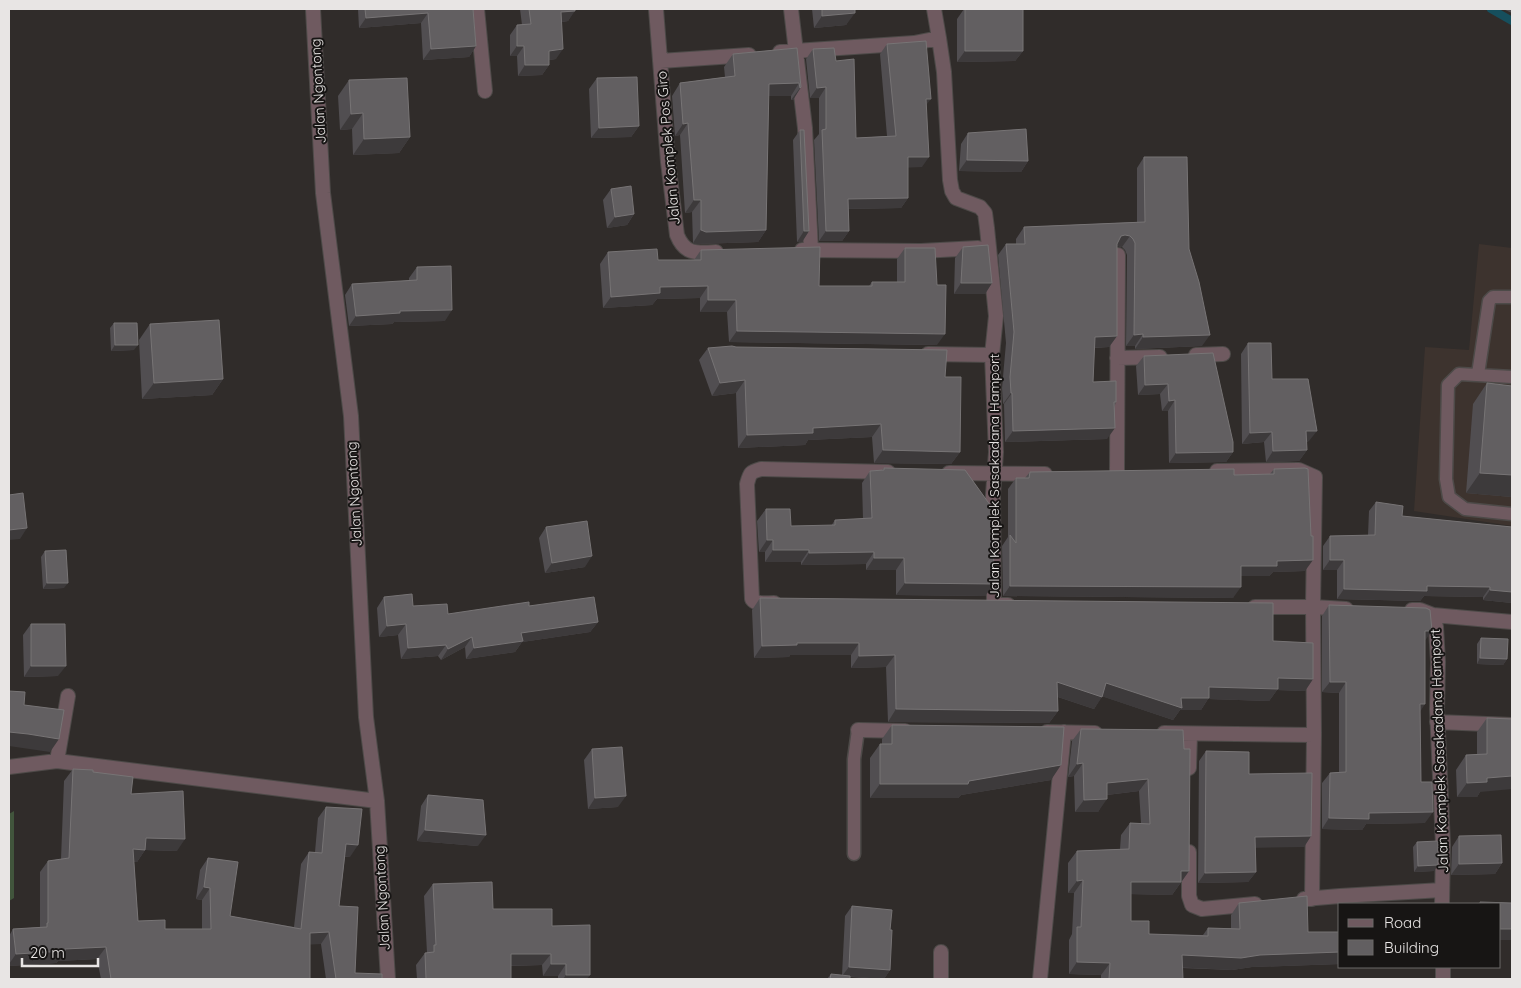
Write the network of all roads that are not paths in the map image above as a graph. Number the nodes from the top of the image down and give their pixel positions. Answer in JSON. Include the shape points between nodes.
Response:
{"nodes":[{"id":1,"x":313,"y":9,"type":"edge"},
{"id":2,"x":477,"y":9,"type":"edge"},
{"id":3,"x":656,"y":9,"type":"edge"},
{"id":4,"x":791,"y":9,"type":"edge"},
{"id":5,"x":934,"y":9,"type":"edge"},
{"id":6,"x":939,"y":38,"type":"junction"},
{"id":7,"x":796,"y":51,"type":"junction"},
{"id":8,"x":660,"y":61,"type":"junction"},
{"id":9,"x":485,"y":91,"type":"dead end"},
{"id":10,"x":989,"y":248,"type":"junction"},
{"id":11,"x":811,"y":250,"type":"junction"},
{"id":12,"x":793,"y":251,"type":"edge"},
{"id":13,"x":729,"y":252,"type":"edge"},
{"id":14,"x":1118,"y":254,"type":"edge"},
{"id":15,"x":1512,"y":297,"type":"edge"},
{"id":16,"x":914,"y":354,"type":"edge"},
{"id":17,"x":1223,"y":354,"type":"dead end"},
{"id":18,"x":992,"y":355,"type":"junction"},
{"id":19,"x":1118,"y":358,"type":"junction"},
{"id":20,"x":1478,"y":374,"type":"junction"},
{"id":21,"x":1512,"y":377,"type":"edge"},
{"id":22,"x":896,"y":472,"type":"edge"},
{"id":23,"x":1203,"y":472,"type":"edge"},
{"id":24,"x":936,"y":473,"type":"edge"},
{"id":25,"x":1060,"y":473,"type":"edge"},
{"id":26,"x":1117,"y":473,"type":"edge"},
{"id":27,"x":994,"y":474,"type":"junction"},
{"id":28,"x":1512,"y":514,"type":"edge"},
{"id":29,"x":792,"y":603,"type":"edge"},
{"id":30,"x":1020,"y":605,"type":"edge"},
{"id":31,"x":1243,"y":607,"type":"edge"},
{"id":32,"x":1313,"y":607,"type":"junction"},
{"id":33,"x":1359,"y":609,"type":"edge"},
{"id":34,"x":1403,"y":610,"type":"edge"},
{"id":35,"x":1433,"y":615,"type":"junction"},
{"id":36,"x":1512,"y":622,"type":"edge"},
{"id":37,"x":68,"y":696,"type":"dead end"},
{"id":38,"x":1437,"y":722,"type":"junction"},
{"id":39,"x":1512,"y":725,"type":"edge"},
{"id":40,"x":858,"y":730,"type":"joint"},
{"id":41,"x":917,"y":731,"type":"edge"},
{"id":42,"x":1035,"y":732,"type":"edge"},
{"id":43,"x":1064,"y":732,"type":"junction"},
{"id":44,"x":1112,"y":733,"type":"edge"},
{"id":45,"x":1151,"y":733,"type":"edge"},
{"id":46,"x":1190,"y":734,"type":"junction"},
{"id":47,"x":1314,"y":735,"type":"junction"},
{"id":48,"x":57,"y":761,"type":"junction"},
{"id":49,"x":9,"y":767,"type":"edge"},
{"id":50,"x":1189,"y":781,"type":"edge"},
{"id":51,"x":377,"y":801,"type":"junction"},
{"id":52,"x":1189,"y":838,"type":"edge"},
{"id":53,"x":854,"y":854,"type":"dead end"},
{"id":54,"x":1442,"y":890,"type":"junction"},
{"id":55,"x":1312,"y":898,"type":"junction"},
{"id":56,"x":1294,"y":900,"type":"edge"},
{"id":57,"x":1266,"y":903,"type":"edge"},
{"id":58,"x":1442,"y":903,"type":"edge"},
{"id":59,"x":941,"y":952,"type":"dead end"},
{"id":60,"x":388,"y":979,"type":"edge"},
{"id":61,"x":941,"y":979,"type":"edge"},
{"id":62,"x":1040,"y":979,"type":"edge"}],
"edges":[{"from":1,"to":51,"type":"street","name":"Jalan Ngontong","via":[[323,193],[350,416],[366,717]]},
{"from":2,"to":9,"type":"street"},
{"from":3,"to":8,"type":"street","name":"Jalan Komplek Pos Giro"},
{"from":4,"to":7,"type":"street"},
{"from":5,"to":6,"type":"street"},
{"from":6,"to":7,"type":"street","via":[[914,43]]},
{"from":6,"to":10,"type":"street","name":"Jalan Komplek Sasakadana Hamport","via":[[952,191],[956,198],[977,205],[985,213]]},
{"from":7,"to":8,"type":"street"},
{"from":7,"to":11,"type":"street","via":[[805,128]]},
{"from":8,"to":13,"type":"street","name":"Jalan Komplek Pos Giro","via":[[676,235],[680,244],[696,254]]},
{"from":10,"to":11,"type":"street"},
{"from":10,"to":18,"type":"street","name":"Jalan Komplek Sasakadana Hamport","via":[[996,316]]},
{"from":11,"to":12,"type":"street"},
{"from":14,"to":19,"type":"street"},
{"from":15,"to":20,"type":"lane","via":[[1493,297],[1489,301]]},
{"from":16,"to":18,"type":"street"},
{"from":17,"to":19,"type":"street"},
{"from":18,"to":27,"type":"street","name":"Jalan Komplek Sasakadana Hamport"},
{"from":19,"to":26,"type":"street"},
{"from":20,"to":21,"type":"lane"},
{"from":20,"to":28,"type":"lane","via":[[1459,374],[1448,385],[1446,479],[1449,497],[1465,510]]},
{"from":22,"to":29,"type":"street","via":[[761,469],[749,474],[752,600],[758,603]]},
{"from":23,"to":32,"type":"street","via":[[1299,470],[1316,477]]},
{"from":24,"to":27,"type":"street"},
{"from":25,"to":27,"type":"street"},
{"from":27,"to":30,"type":"street","name":"Jalan Komplek Sasakadana Hamport","via":[[990,604]]},
{"from":31,"to":32,"type":"street"},
{"from":32,"to":33,"type":"street"},
{"from":32,"to":47,"type":"street"},
{"from":34,"to":35,"type":"street","name":"Jalan Komplek Sasakadana Hamport","via":[[1420,610]]},
{"from":35,"to":36,"type":"street"},
{"from":35,"to":38,"type":"street","name":"Jalan Komplek Sasakadana Hamport","via":[[1438,662]]},
{"from":37,"to":48,"type":"street"},
{"from":38,"to":39,"type":"street"},
{"from":38,"to":54,"type":"street","name":"Jalan Komplek Sasakadana Hamport"},
{"from":40,"to":41,"type":"street"},
{"from":40,"to":53,"type":"lane","via":[[854,759]]},
{"from":42,"to":43,"type":"street"},
{"from":43,"to":44,"type":"street"},
{"from":43,"to":62,"type":"street"},
{"from":45,"to":46,"type":"street"},
{"from":46,"to":47,"type":"street"},
{"from":46,"to":50,"type":"street"},
{"from":47,"to":55,"type":"street"},
{"from":48,"to":49,"type":"street"},
{"from":48,"to":51,"type":"street"},
{"from":51,"to":60,"type":"street","name":"Jalan Ngontong"},
{"from":52,"to":57,"type":"street","via":[[1189,896],[1192,905],[1202,908]]},
{"from":54,"to":55,"type":"street"},
{"from":54,"to":58,"type":"street","name":"Jalan Komplek Sasakadana Hamport"},
{"from":55,"to":56,"type":"street"},
{"from":59,"to":61,"type":"street"}]}
